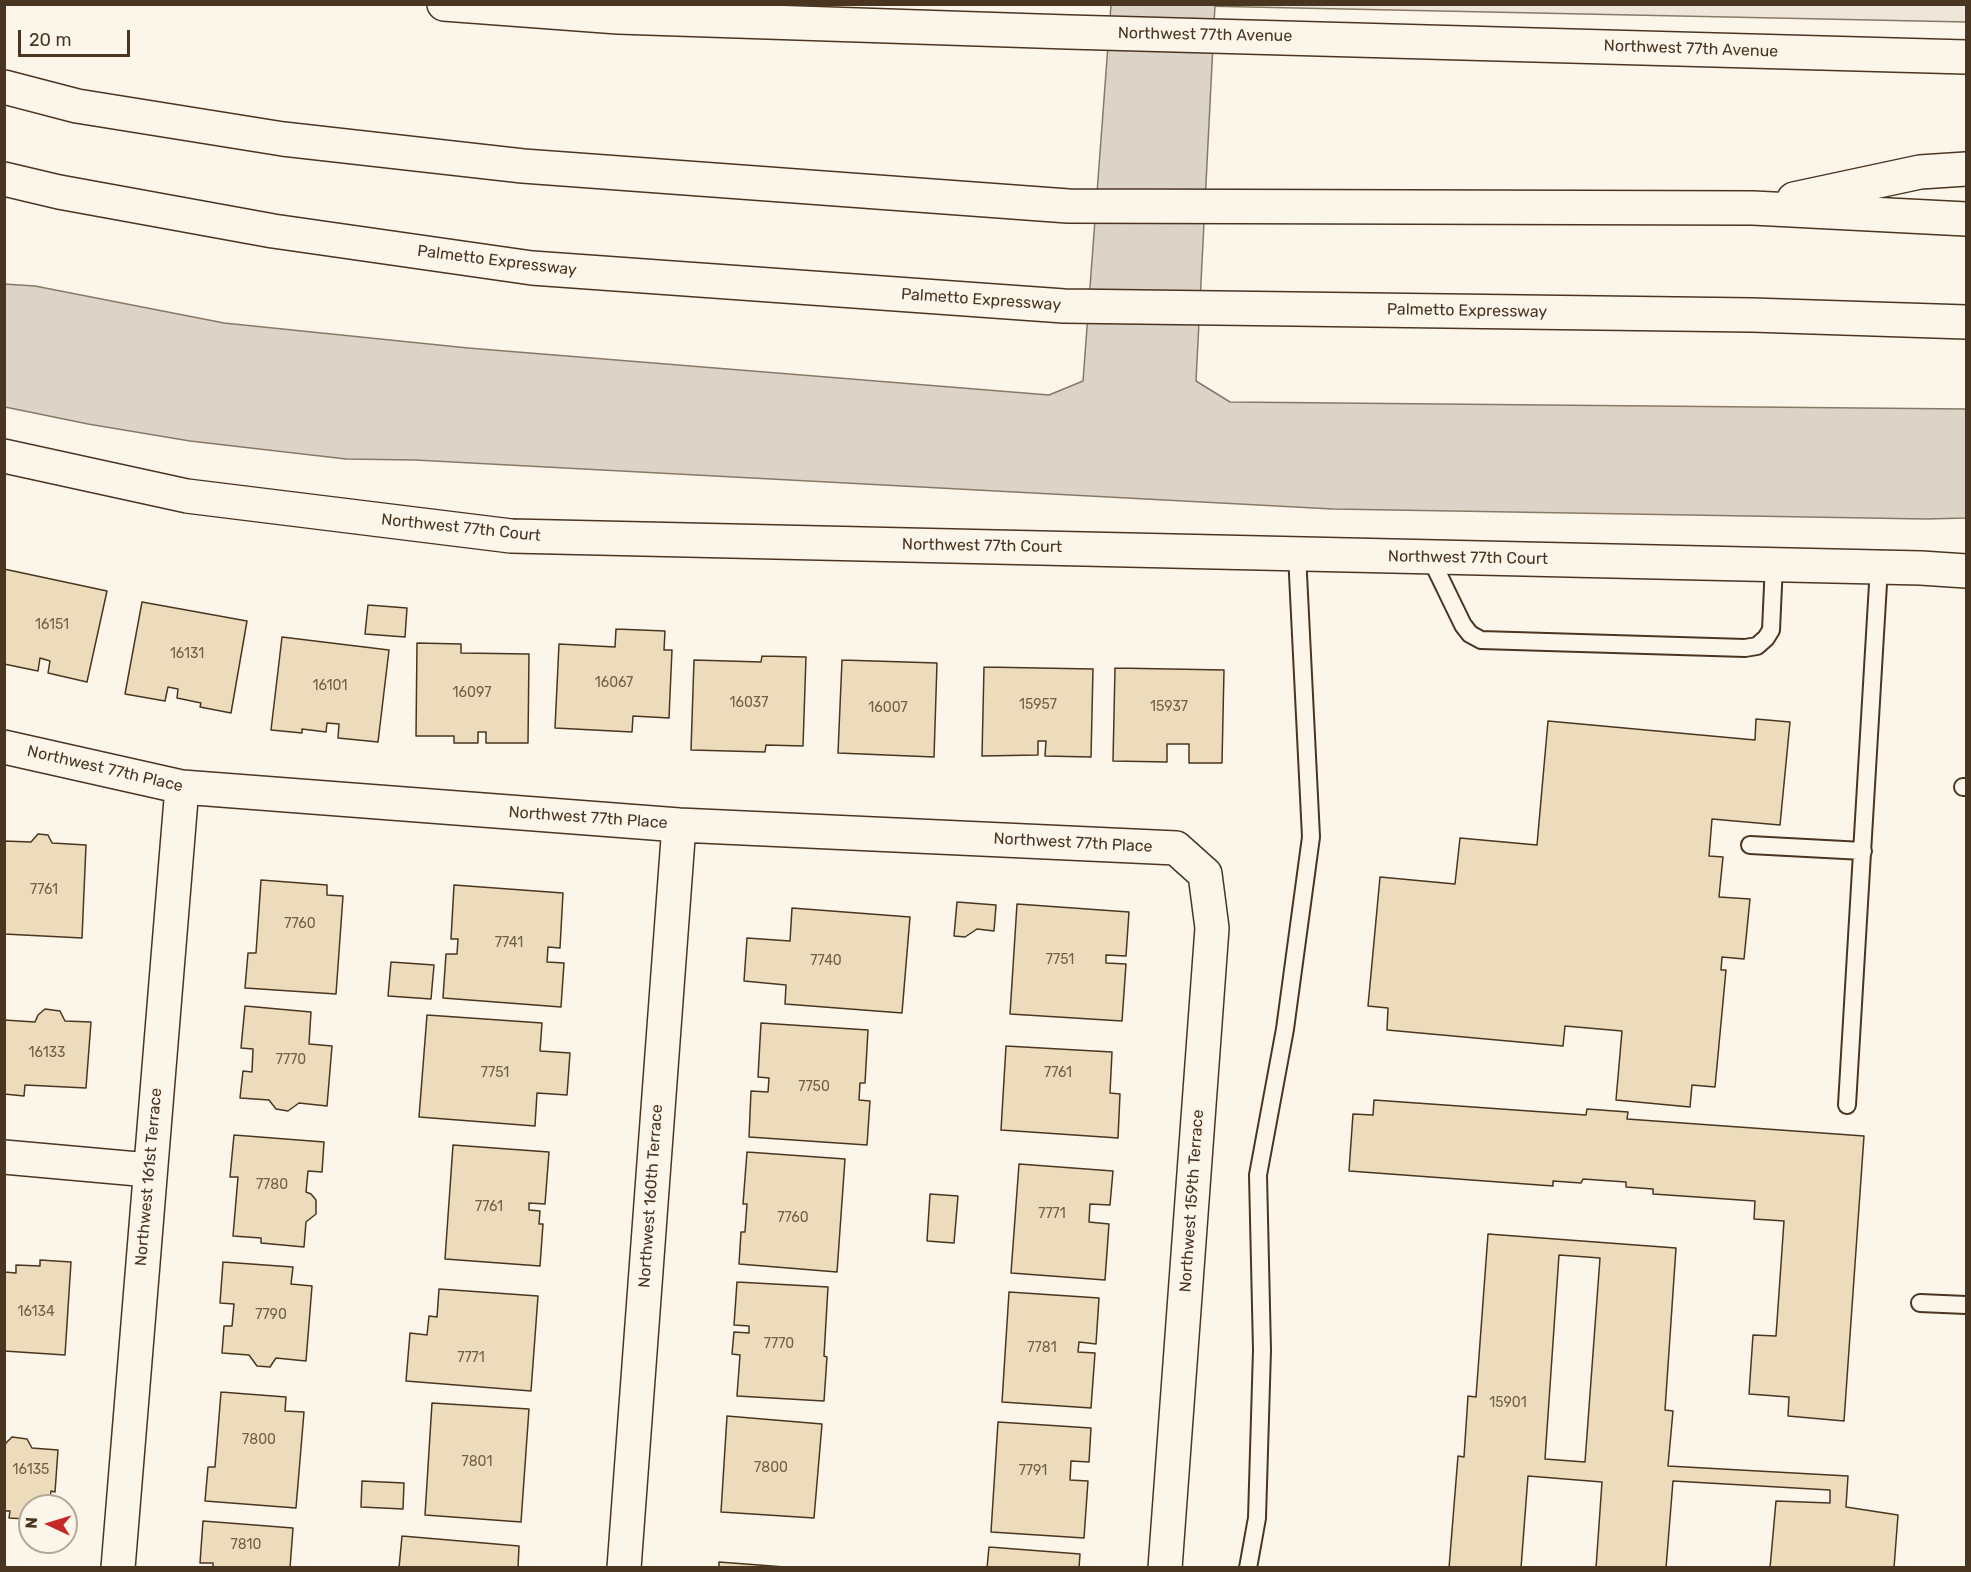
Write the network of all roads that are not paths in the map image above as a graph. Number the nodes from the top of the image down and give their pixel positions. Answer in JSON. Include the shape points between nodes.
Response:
{"nodes":[{"id":1,"x":444,"y":4,"type":"edge"},
{"id":2,"x":1966,"y":57,"type":"edge"},
{"id":3,"x":4,"y":87,"type":"edge"},
{"id":4,"x":1966,"y":169,"type":"edge"},
{"id":5,"x":4,"y":179,"type":"edge"},
{"id":6,"x":1753,"y":208,"type":"junction"},
{"id":7,"x":1966,"y":219,"type":"edge"},
{"id":8,"x":1966,"y":322,"type":"edge"},
{"id":9,"x":4,"y":456,"type":"edge"},
{"id":10,"x":1297,"y":554,"type":"junction"},
{"id":11,"x":1430,"y":557,"type":"junction"},
{"id":12,"x":1774,"y":564,"type":"junction"},
{"id":13,"x":1880,"y":567,"type":"junction"},
{"id":14,"x":1966,"y":571,"type":"edge"},
{"id":15,"x":4,"y":747,"type":"edge"},
{"id":16,"x":182,"y":787,"type":"junction"},
{"id":17,"x":679,"y":825,"type":"junction"},
{"id":18,"x":1750,"y":845,"type":"dead end"},
{"id":19,"x":1176,"y":848,"type":"joint"},
{"id":20,"x":1863,"y":851,"type":"junction"},
{"id":21,"x":1847,"y":1106,"type":"dead end"},
{"id":22,"x":4,"y":1157,"type":"edge"},
{"id":23,"x":149,"y":1170,"type":"junction"},
{"id":24,"x":1920,"y":1303,"type":"dead end"},
{"id":25,"x":1966,"y":1305,"type":"edge"},
{"id":26,"x":118,"y":1568,"type":"edge"},
{"id":27,"x":624,"y":1568,"type":"edge"},
{"id":28,"x":1165,"y":1568,"type":"edge"},
{"id":29,"x":1248,"y":1568,"type":"edge"}],
"edges":[{"from":1,"to":2,"type":"main road","name":"Northwest 77th Avenue","via":[[618,17]]},
{"from":3,"to":6,"type":"main road","via":[[77,106],[283,139],[511,165],[1068,206]]},
{"from":4,"to":6,"type":"main road","via":[[1920,172]]},
{"from":5,"to":8,"type":"main road","name":"Palmetto Expressway","via":[[273,231],[532,268],[1064,306],[1752,315]]},
{"from":6,"to":7,"type":"main road"},
{"from":9,"to":10,"type":"main road","name":"Northwest 77th Court","via":[[187,496],[512,536]]},
{"from":10,"to":11,"type":"main road","name":"Northwest 77th Court"},
{"from":10,"to":29,"type":"lane","via":[[1311,837],[1284,1029],[1258,1175],[1262,1350],[1257,1518]]},
{"from":11,"to":12,"type":"main road","name":"Northwest 77th Court"},
{"from":11,"to":12,"type":"lane","via":[[1463,625],[1481,640],[1745,648],[1757,646],[1771,630]]},
{"from":12,"to":13,"type":"main road","name":"Northwest 77th Court"},
{"from":13,"to":14,"type":"main road","name":"Northwest 77th Court"},
{"from":13,"to":20,"type":"lane"},
{"from":15,"to":16,"type":"main road","name":"Northwest 77th Place"},
{"from":16,"to":17,"type":"main road","name":"Northwest 77th Place"},
{"from":16,"to":23,"type":"main road","name":"Northwest 161st Terrace"},
{"from":17,"to":19,"type":"main road","name":"Northwest 77th Place"},
{"from":17,"to":27,"type":"main road","name":"Northwest 160th Terrace"},
{"from":18,"to":20,"type":"lane"},
{"from":19,"to":28,"type":"main road","name":"Northwest 159th Terrace","via":[[1204,874],[1212,928]]},
{"from":20,"to":21,"type":"lane"},
{"from":22,"to":23,"type":"main road"},
{"from":23,"to":26,"type":"main road","name":"Northwest 161st Terrace"},
{"from":24,"to":25,"type":"lane"}]}
